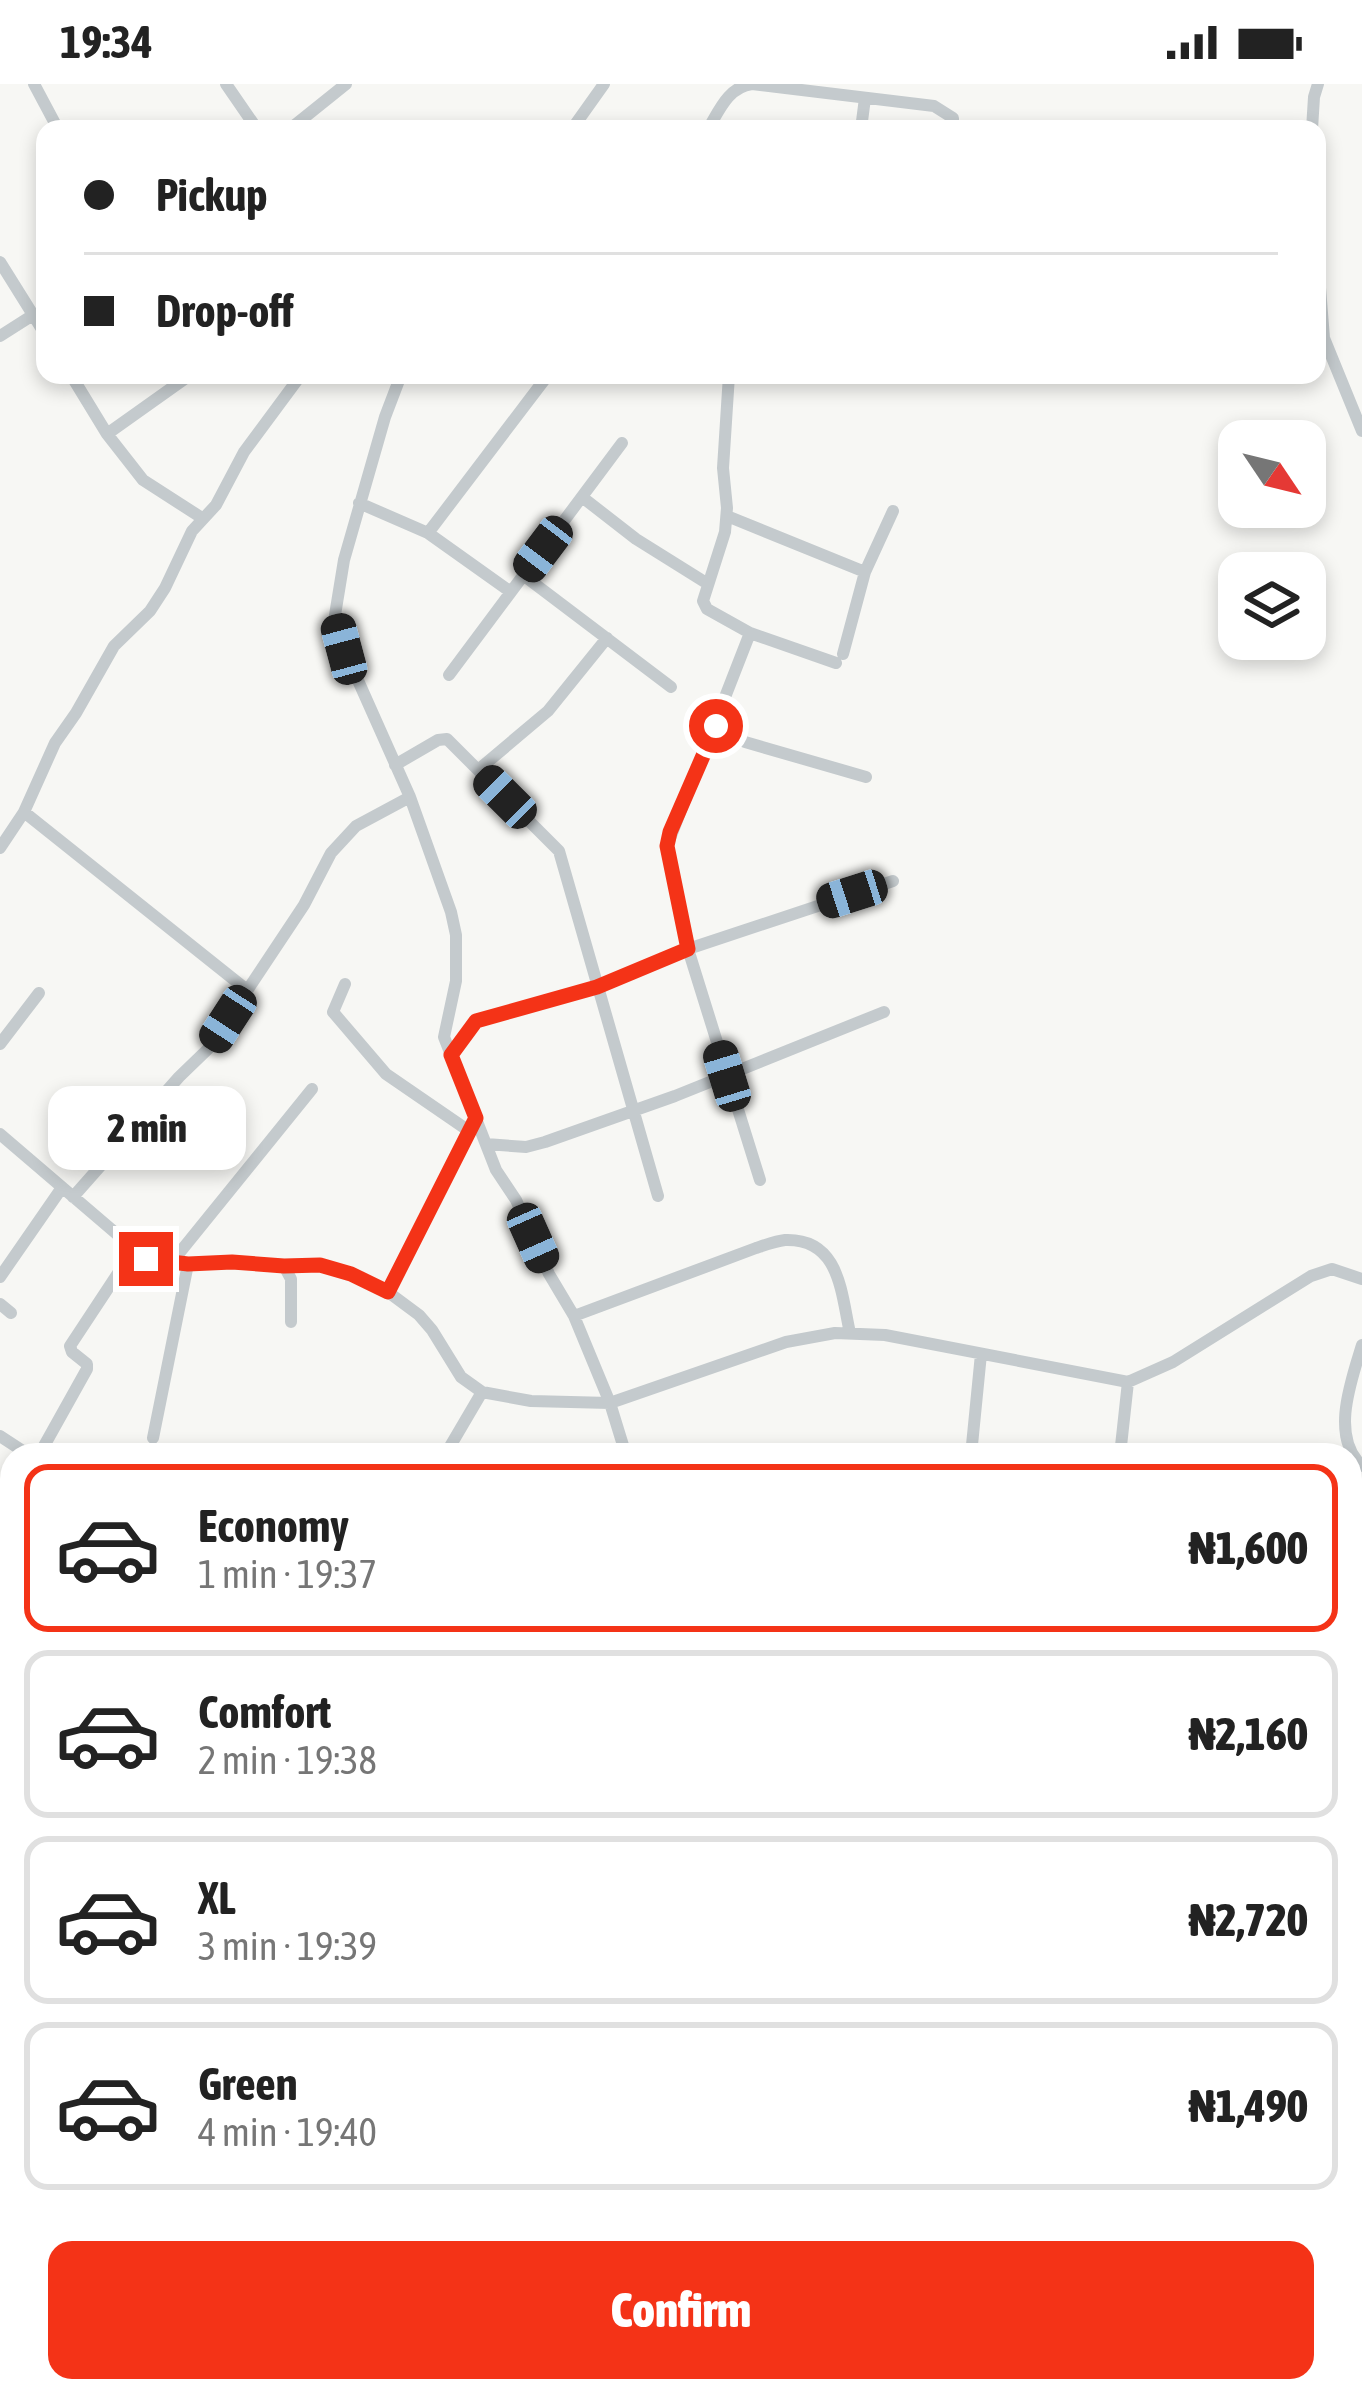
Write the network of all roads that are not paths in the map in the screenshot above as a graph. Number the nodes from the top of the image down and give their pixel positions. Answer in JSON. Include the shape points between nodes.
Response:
{"nodes":[{"id":1,"x":34,"y":84,"type":"edge"},
{"id":2,"x":226,"y":84,"type":"edge"},
{"id":3,"x":346,"y":84,"type":"edge"},
{"id":4,"x":604,"y":84,"type":"edge"},
{"id":5,"x":1318,"y":84,"type":"edge"},
{"id":6,"x":865,"y":98,"type":"junction"},
{"id":7,"x":53,"y":120,"type":"edge"},
{"id":8,"x":250,"y":120,"type":"edge"},
{"id":9,"x":301,"y":120,"type":"edge"},
{"id":10,"x":580,"y":120,"type":"edge"},
{"id":11,"x":714,"y":120,"type":"edge"},
{"id":12,"x":862,"y":120,"type":"edge"},
{"id":13,"x":953,"y":120,"type":"edge"},
{"id":14,"x":1313,"y":120,"type":"edge"},
{"id":15,"x":0,"y":262,"type":"edge"},
{"id":16,"x":33,"y":315,"type":"junction"},
{"id":17,"x":36,"y":320,"type":"edge"},
{"id":18,"x":0,"y":336,"type":"edge"},
{"id":19,"x":1326,"y":343,"type":"edge"},
{"id":20,"x":76,"y":384,"type":"edge"},
{"id":21,"x":175,"y":384,"type":"edge"},
{"id":22,"x":295,"y":384,"type":"edge"},
{"id":23,"x":398,"y":384,"type":"edge"},
{"id":24,"x":541,"y":384,"type":"edge"},
{"id":25,"x":728,"y":384,"type":"edge"},
{"id":26,"x":1362,"y":431,"type":"edge"},
{"id":27,"x":107,"y":434,"type":"junction"},
{"id":28,"x":622,"y":443,"type":"dead end"},
{"id":29,"x":581,"y":496,"type":"junction"},
{"id":30,"x":359,"y":503,"type":"junction"},
{"id":31,"x":893,"y":511,"type":"dead end"},
{"id":32,"x":727,"y":516,"type":"junction"},
{"id":33,"x":202,"y":518,"type":"junction"},
{"id":34,"x":428,"y":533,"type":"junction"},
{"id":35,"x":866,"y":572,"type":"junction"},
{"id":36,"x":523,"y":575,"type":"junction"},
{"id":37,"x":708,"y":584,"type":"junction"},
{"id":38,"x":511,"y":592,"type":"junction"},
{"id":39,"x":750,"y":633,"type":"junction"},
{"id":40,"x":607,"y":638,"type":"junction"},
{"id":41,"x":448,"y":675,"type":"dead end"},
{"id":42,"x":671,"y":687,"type":"dead end"},
{"id":43,"x":716,"y":726,"type":"junction"},
{"id":44,"x":395,"y":765,"type":"junction"},
{"id":45,"x":478,"y":770,"type":"junction"},
{"id":46,"x":866,"y":777,"type":"dead end"},
{"id":47,"x":410,"y":796,"type":"junction"},
{"id":48,"x":25,"y":812,"type":"junction"},
{"id":49,"x":0,"y":848,"type":"edge"},
{"id":50,"x":893,"y":880,"type":"dead end"},
{"id":51,"x":688,"y":949,"type":"junction"},
{"id":52,"x":345,"y":984,"type":"dead end"},
{"id":53,"x":597,"y":987,"type":"junction"},
{"id":54,"x":247,"y":990,"type":"junction"},
{"id":55,"x":39,"y":993,"type":"dead end"},
{"id":56,"x":884,"y":1012,"type":"dead end"},
{"id":57,"x":0,"y":1044,"type":"edge"},
{"id":58,"x":451,"y":1055,"type":"junction"},
{"id":59,"x":727,"y":1076,"type":"junction"},
{"id":60,"x":313,"y":1089,"type":"dead end"},
{"id":61,"x":632,"y":1109,"type":"junction"},
{"id":62,"x":473,"y":1124,"type":"junction"},
{"id":63,"x":0,"y":1134,"type":"edge"},
{"id":64,"x":486,"y":1144,"type":"junction"},
{"id":65,"x":760,"y":1180,"type":"dead end"},
{"id":66,"x":67,"y":1193,"type":"junction"},
{"id":67,"x":658,"y":1196,"type":"dead end"},
{"id":68,"x":134,"y":1250,"type":"junction"},
{"id":69,"x":172,"y":1262,"type":"junction"},
{"id":70,"x":188,"y":1264,"type":"junction"},
{"id":71,"x":284,"y":1266,"type":"junction"},
{"id":72,"x":0,"y":1276,"type":"edge"},
{"id":73,"x":1362,"y":1279,"type":"edge"},
{"id":74,"x":388,"y":1292,"type":"junction"},
{"id":75,"x":574,"y":1316,"type":"junction"},
{"id":76,"x":291,"y":1322,"type":"dead end"},
{"id":77,"x":850,"y":1334,"type":"junction"},
{"id":78,"x":1362,"y":1345,"type":"edge"},
{"id":79,"x":981,"y":1354,"type":"junction"},
{"id":80,"x":1128,"y":1382,"type":"junction"},
{"id":81,"x":482,"y":1392,"type":"junction"},
{"id":82,"x":610,"y":1403,"type":"junction"},
{"id":83,"x":153,"y":1438,"type":"dead end"},
{"id":84,"x":46,"y":1443,"type":"edge"},
{"id":85,"x":452,"y":1443,"type":"edge"},
{"id":86,"x":622,"y":1443,"type":"edge"},
{"id":87,"x":972,"y":1443,"type":"edge"},
{"id":88,"x":1121,"y":1443,"type":"edge"},
{"id":89,"x":1346,"y":1443,"type":"edge"}],
"edges":[{"from":1,"to":7,"type":"street"},
{"from":2,"to":8,"type":"street"},
{"from":3,"to":9,"type":"street"},
{"from":4,"to":10,"type":"street"},
{"from":5,"to":14,"type":"street"},
{"from":6,"to":11,"type":"street","via":[[752,84],[730,94]]},
{"from":6,"to":12,"type":"street"},
{"from":6,"to":13,"type":"street","via":[[934,106]]},
{"from":15,"to":16,"type":"street"},
{"from":16,"to":17,"type":"street"},
{"from":16,"to":18,"type":"street"},
{"from":19,"to":26,"type":"street"},
{"from":20,"to":27,"type":"street"},
{"from":21,"to":27,"type":"street"},
{"from":22,"to":33,"type":"street"},
{"from":23,"to":30,"type":"street"},
{"from":24,"to":34,"type":"street"},
{"from":25,"to":32,"type":"street"},
{"from":27,"to":33,"type":"street","via":[[142,480]]},
{"from":28,"to":29,"type":"street"},
{"from":29,"to":36,"type":"street"},
{"from":29,"to":37,"type":"street"},
{"from":30,"to":34,"type":"street"},
{"from":30,"to":44,"type":"street","via":[[335,615]]},
{"from":31,"to":35,"type":"street"},
{"from":32,"to":35,"type":"street"},
{"from":32,"to":37,"type":"street"},
{"from":33,"to":48,"type":"street","via":[[165,588],[115,646],[55,743]]},
{"from":34,"to":38,"type":"street"},
{"from":35,"to":39,"type":"street","via":[[839,659]]},
{"from":36,"to":38,"type":"street"},
{"from":36,"to":40,"type":"street"},
{"from":37,"to":39,"type":"street","via":[[707,610]]},
{"from":38,"to":41,"type":"street"},
{"from":39,"to":43,"type":"street"},
{"from":40,"to":42,"type":"street"},
{"from":40,"to":45,"type":"street","via":[[548,711]]},
{"from":43,"to":46,"type":"street"},
{"from":43,"to":51,"type":"street","via":[[667,846]]},
{"from":44,"to":45,"type":"street","via":[[447,739]]},
{"from":44,"to":47,"type":"street"},
{"from":45,"to":53,"type":"street","via":[[559,851]]},
{"from":47,"to":54,"type":"street","via":[[356,826],[331,853]]},
{"from":47,"to":58,"type":"street","via":[[456,935],[444,1037]]},
{"from":48,"to":49,"type":"street"},
{"from":48,"to":54,"type":"street"},
{"from":50,"to":51,"type":"street"},
{"from":51,"to":53,"type":"street"},
{"from":51,"to":59,"type":"street"},
{"from":52,"to":62,"type":"street","via":[[333,1012],[386,1074]]},
{"from":53,"to":58,"type":"street","via":[[476,1021]]},
{"from":53,"to":61,"type":"street"},
{"from":54,"to":66,"type":"street","via":[[209,1048]]},
{"from":55,"to":57,"type":"street"},
{"from":56,"to":59,"type":"street"},
{"from":58,"to":62,"type":"street"},
{"from":59,"to":61,"type":"street"},
{"from":59,"to":65,"type":"street"},
{"from":60,"to":69,"type":"street"},
{"from":61,"to":64,"type":"street","via":[[526,1147]]},
{"from":61,"to":67,"type":"street"},
{"from":62,"to":64,"type":"street"},
{"from":62,"to":74,"type":"street"},
{"from":63,"to":66,"type":"street"},
{"from":64,"to":75,"type":"street"},
{"from":66,"to":68,"type":"street"},
{"from":66,"to":72,"type":"street"},
{"from":68,"to":69,"type":"street"},
{"from":68,"to":84,"type":"street","via":[[70,1346],[87,1369]]},
{"from":69,"to":70,"type":"street"},
{"from":70,"to":71,"type":"street"},
{"from":70,"to":83,"type":"street"},
{"from":71,"to":74,"type":"street","via":[[320,1265]]},
{"from":71,"to":76,"type":"street"},
{"from":73,"to":80,"type":"street","via":[[1332,1269],[1311,1276]]},
{"from":74,"to":81,"type":"street","via":[[419,1315],[461,1376]]},
{"from":75,"to":77,"type":"street","via":[[785,1240],[828,1254]]},
{"from":75,"to":82,"type":"street"},
{"from":77,"to":79,"type":"street"},
{"from":77,"to":82,"type":"street","via":[[786,1342]]},
{"from":78,"to":89,"type":"street"},
{"from":79,"to":80,"type":"street"},
{"from":79,"to":87,"type":"street"},
{"from":80,"to":88,"type":"street"},
{"from":81,"to":82,"type":"street"},
{"from":81,"to":85,"type":"street"},
{"from":82,"to":86,"type":"street"}]}
